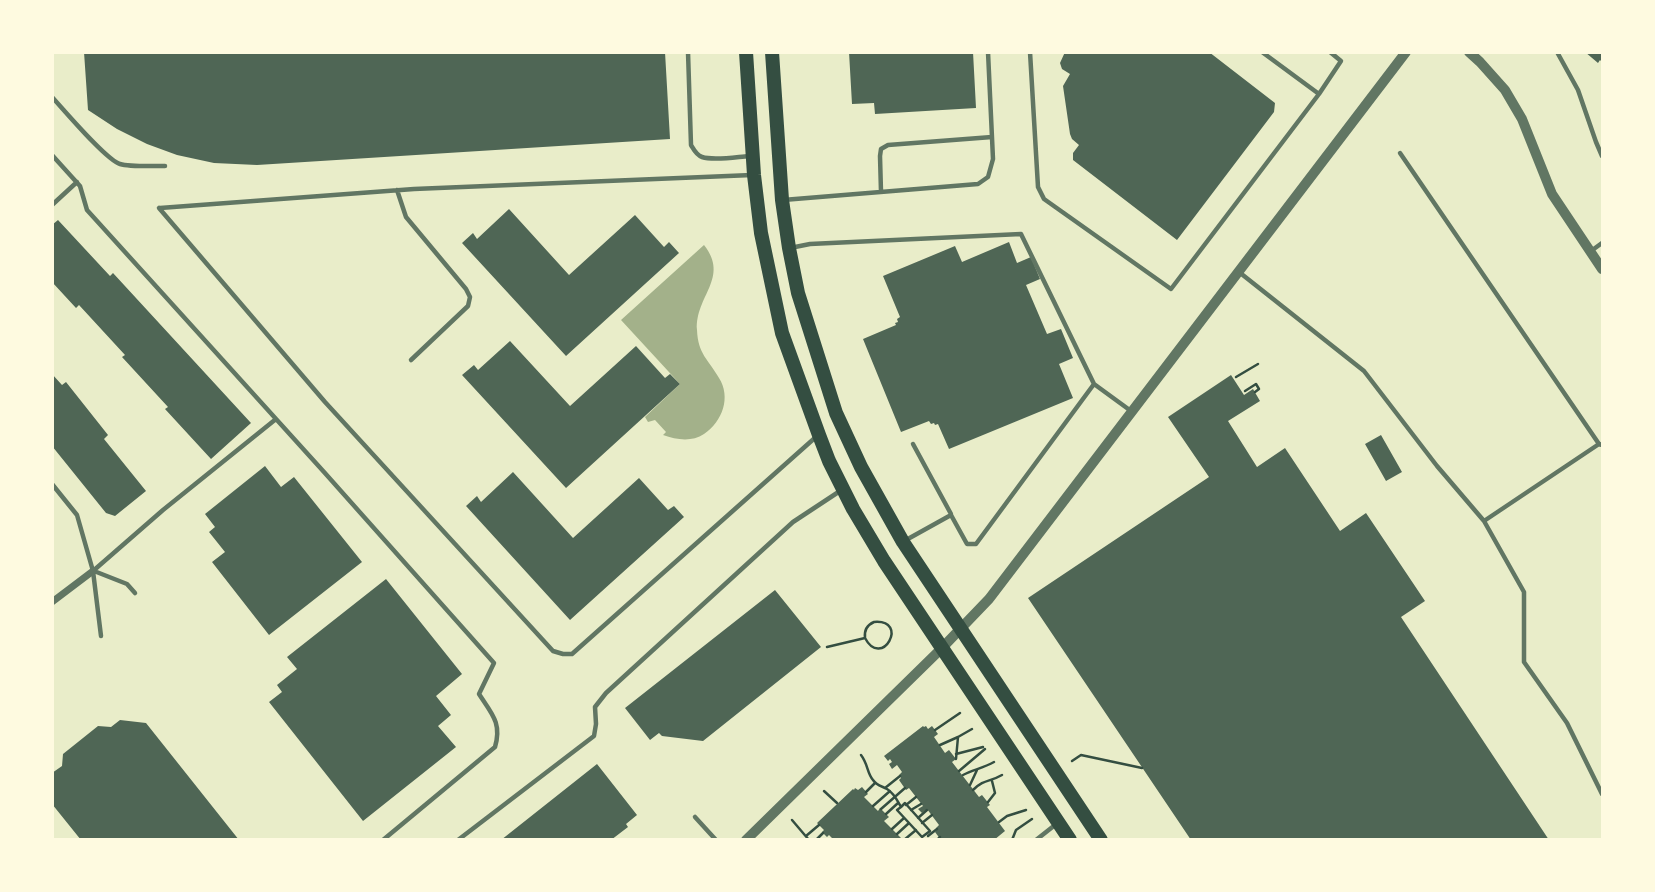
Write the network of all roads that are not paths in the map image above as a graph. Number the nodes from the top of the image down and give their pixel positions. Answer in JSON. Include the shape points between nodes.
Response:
{"nodes":[{"id":1,"x":688,"y":52,"type":"edge"},
{"id":2,"x":746,"y":52,"type":"edge"},
{"id":3,"x":772,"y":52,"type":"edge"},
{"id":4,"x":988,"y":52,"type":"edge"},
{"id":5,"x":1030,"y":52,"type":"edge"},
{"id":6,"x":1262,"y":52,"type":"edge"},
{"id":7,"x":1330,"y":52,"type":"edge"},
{"id":8,"x":1406,"y":52,"type":"edge"},
{"id":9,"x":1469,"y":52,"type":"edge"},
{"id":10,"x":1557,"y":52,"type":"edge"},
{"id":11,"x":1319,"y":94,"type":"junction"},
{"id":12,"x":52,"y":97,"type":"edge"},
{"id":13,"x":992,"y":137,"type":"junction"},
{"id":14,"x":1400,"y":153,"type":"dead end"},
{"id":15,"x":52,"y":155,"type":"edge"},
{"id":16,"x":753,"y":156,"type":"junction"},
{"id":17,"x":1602,"y":156,"type":"edge"},
{"id":18,"x":165,"y":166,"type":"dead end"},
{"id":19,"x":754,"y":175,"type":"junction"},
{"id":20,"x":77,"y":182,"type":"junction"},
{"id":21,"x":397,"y":190,"type":"junction"},
{"id":22,"x":881,"y":192,"type":"junction"},
{"id":23,"x":782,"y":200,"type":"junction"},
{"id":24,"x":52,"y":205,"type":"edge"},
{"id":25,"x":1602,"y":243,"type":"edge"},
{"id":26,"x":789,"y":248,"type":"junction"},
{"id":27,"x":1590,"y":251,"type":"junction"},
{"id":28,"x":1602,"y":269,"type":"edge"},
{"id":29,"x":1238,"y":272,"type":"junction"},
{"id":30,"x":411,"y":359,"type":"dead end"},
{"id":31,"x":1094,"y":384,"type":"junction"},
{"id":32,"x":1131,"y":412,"type":"junction"},
{"id":33,"x":276,"y":419,"type":"junction"},
{"id":34,"x":819,"y":435,"type":"junction"},
{"id":35,"x":913,"y":444,"type":"dead end"},
{"id":36,"x":1601,"y":444,"type":"edge"},
{"id":37,"x":52,"y":484,"type":"edge"},
{"id":38,"x":843,"y":489,"type":"junction"},
{"id":39,"x":951,"y":515,"type":"junction"},
{"id":40,"x":1484,"y":521,"type":"junction"},
{"id":41,"x":903,"y":542,"type":"junction"},
{"id":42,"x":93,"y":570,"type":"junction"},
{"id":43,"x":135,"y":593,"type":"dead end"},
{"id":44,"x":52,"y":602,"type":"edge"},
{"id":45,"x":961,"y":629,"type":"junction"},
{"id":46,"x":102,"y":636,"type":"dead end"},
{"id":47,"x":942,"y":648,"type":"junction"},
{"id":48,"x":1602,"y":794,"type":"edge"},
{"id":49,"x":695,"y":817,"type":"dead end"},
{"id":50,"x":1058,"y":822,"type":"junction"},
{"id":51,"x":383,"y":839,"type":"edge"},
{"id":52,"x":458,"y":839,"type":"edge"},
{"id":53,"x":716,"y":839,"type":"edge"},
{"id":54,"x":746,"y":839,"type":"edge"},
{"id":55,"x":1035,"y":839,"type":"edge"},
{"id":56,"x":1070,"y":839,"type":"edge"},
{"id":57,"x":1101,"y":839,"type":"edge"}],
"edges":[{"from":1,"to":16,"type":"lane","via":[[695,153],[713,158]]},
{"from":2,"to":16,"type":"main road"},
{"from":3,"to":23,"type":"main road"},
{"from":4,"to":13,"type":"lane"},
{"from":5,"to":11,"type":"lane","via":[[1038,187],[1044,199],[1171,289]]},
{"from":6,"to":11,"type":"lane"},
{"from":7,"to":11,"type":"lane","via":[[1341,61]]},
{"from":8,"to":29,"type":"street"},
{"from":9,"to":27,"type":"street","via":[[1505,90],[1522,118],[1552,194]]},
{"from":10,"to":17,"type":"lane","via":[[1578,90]]},
{"from":12,"to":18,"type":"lane","via":[[119,164]]},
{"from":13,"to":22,"type":"lane","via":[[992,166],[988,177],[978,184]]},
{"from":13,"to":22,"type":"lane","via":[[888,145],[881,149]]},
{"from":14,"to":36,"type":"lane"},
{"from":15,"to":20,"type":"lane"},
{"from":16,"to":19,"type":"main road"},
{"from":19,"to":21,"type":"lane"},
{"from":19,"to":34,"type":"main road","via":[[782,333]]},
{"from":20,"to":24,"type":"lane"},
{"from":20,"to":33,"type":"lane","via":[[87,210]]},
{"from":21,"to":30,"type":"lane","via":[[406,217],[470,297],[468,306]]},
{"from":21,"to":34,"type":"lane","via":[[159,208],[325,402],[553,651],[572,654]]},
{"from":22,"to":23,"type":"lane"},
{"from":23,"to":26,"type":"main road"},
{"from":25,"to":27,"type":"lane"},
{"from":26,"to":31,"type":"lane","via":[[1021,234]]},
{"from":26,"to":41,"type":"main road","via":[[798,293],[836,413]]},
{"from":27,"to":28,"type":"street"},
{"from":29,"to":32,"type":"street"},
{"from":29,"to":40,"type":"lane","via":[[1364,370]]},
{"from":31,"to":32,"type":"lane"},
{"from":31,"to":39,"type":"lane","via":[[976,544],[967,544]]},
{"from":32,"to":45,"type":"street","via":[[989,599]]},
{"from":33,"to":42,"type":"lane"},
{"from":33,"to":51,"type":"lane","via":[[494,663],[480,694],[496,720],[499,734],[495,747]]},
{"from":34,"to":38,"type":"main road"},
{"from":35,"to":39,"type":"lane"},
{"from":36,"to":40,"type":"lane"},
{"from":37,"to":42,"type":"lane","via":[[77,515]]},
{"from":38,"to":47,"type":"main road"},
{"from":38,"to":52,"type":"lane","via":[[793,522],[607,692],[595,707],[594,736]]},
{"from":39,"to":41,"type":"lane"},
{"from":40,"to":48,"type":"lane","via":[[1524,592],[1524,662],[1567,723]]},
{"from":41,"to":45,"type":"main road"},
{"from":42,"to":43,"type":"lane","via":[[127,584]]},
{"from":42,"to":44,"type":"street"},
{"from":42,"to":46,"type":"lane"},
{"from":45,"to":47,"type":"street"},
{"from":45,"to":57,"type":"main road"},
{"from":47,"to":50,"type":"main road"},
{"from":47,"to":54,"type":"street"},
{"from":49,"to":53,"type":"lane"},
{"from":50,"to":55,"type":"lane"},
{"from":50,"to":56,"type":"main road"}]}
